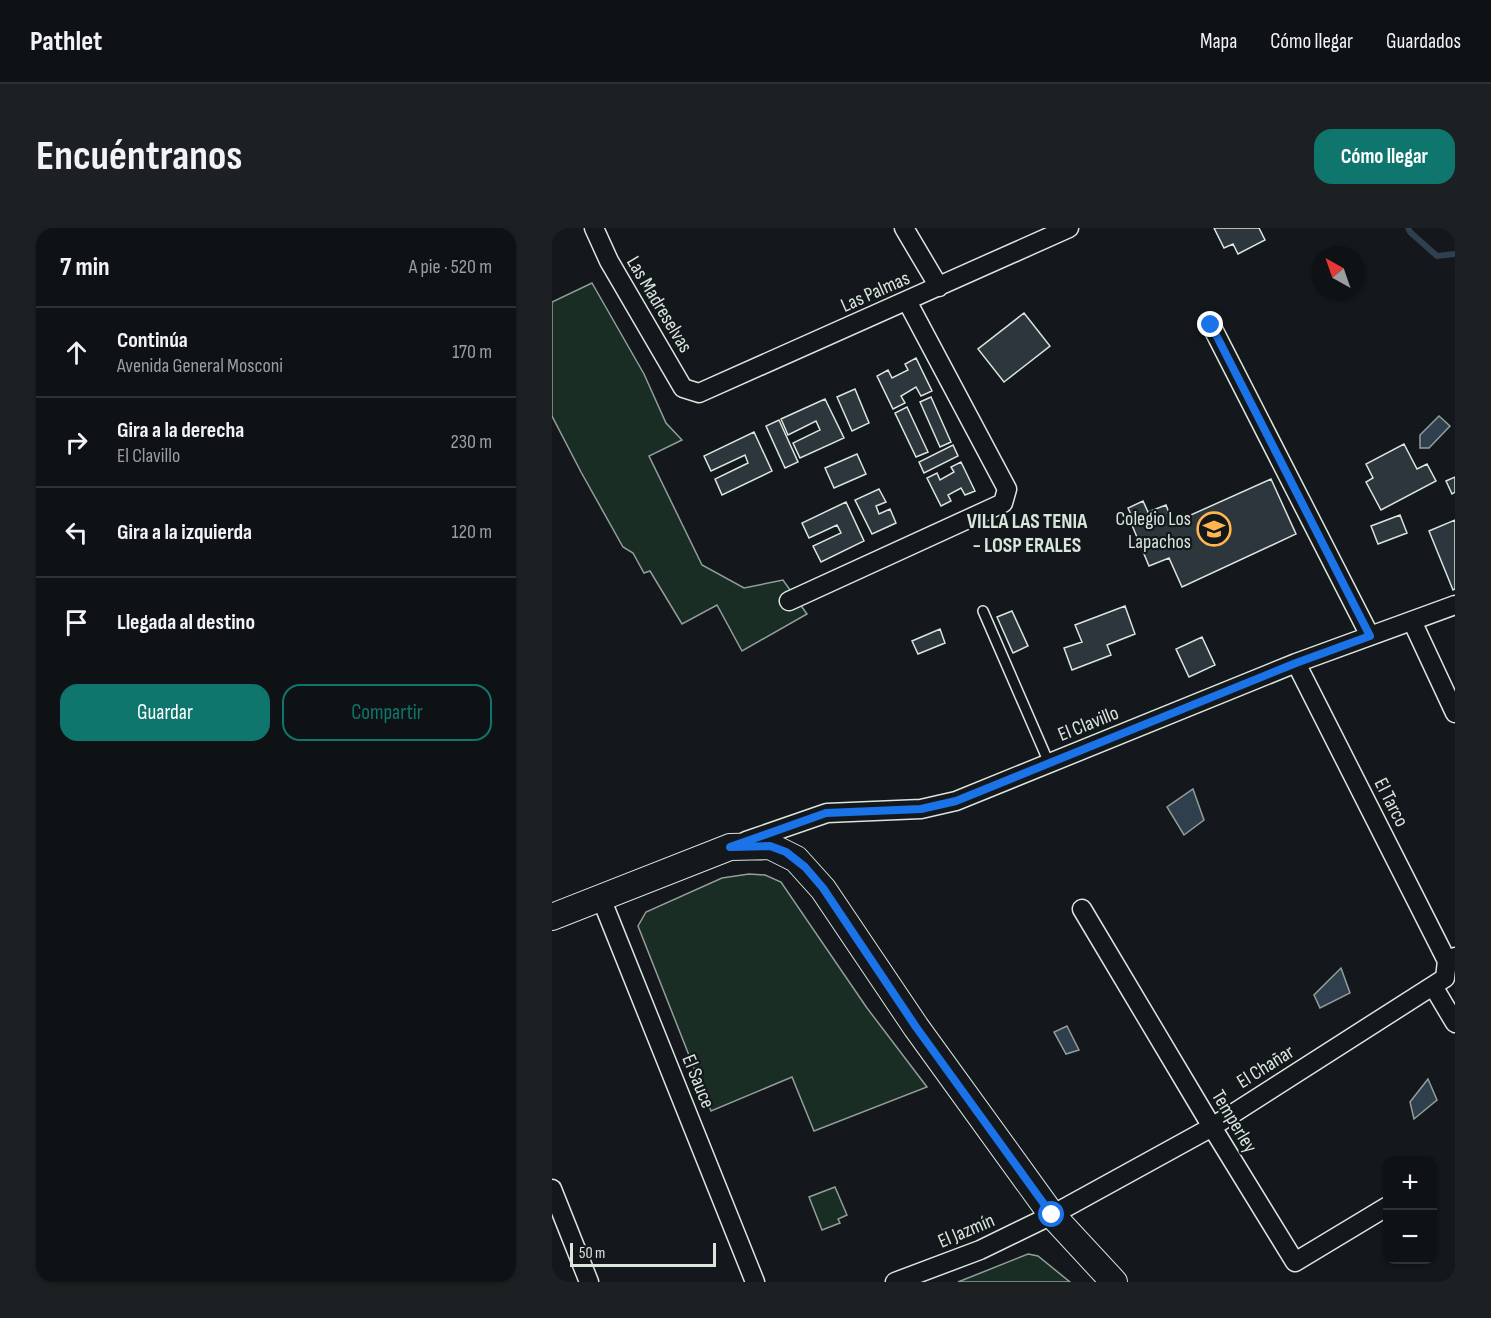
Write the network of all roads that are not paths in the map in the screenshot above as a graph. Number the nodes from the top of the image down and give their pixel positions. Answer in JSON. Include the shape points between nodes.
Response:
{"nodes":[{"id":1,"x":594,"y":228,"type":"edge"},
{"id":2,"x":904,"y":228,"type":"edge"},
{"id":3,"x":1069,"y":228,"type":"edge"},
{"id":4,"x":939,"y":287,"type":"junction"},
{"id":5,"x":907,"y":301,"type":"junction"},
{"id":6,"x":1211,"y":325,"type":"dead end"},
{"id":7,"x":699,"y":393,"type":"joint"},
{"id":8,"x":789,"y":601,"type":"dead end"},
{"id":9,"x":1455,"y":606,"type":"edge"},
{"id":10,"x":983,"y":611,"type":"dead end"},
{"id":11,"x":1412,"y":621,"type":"junction"},
{"id":12,"x":1370,"y":636,"type":"junction"},
{"id":13,"x":1296,"y":663,"type":"junction"},
{"id":14,"x":1455,"y":713,"type":"edge"},
{"id":15,"x":1049,"y":763,"type":"junction"},
{"id":16,"x":730,"y":847,"type":"junction"},
{"id":17,"x":601,"y":898,"type":"junction"},
{"id":18,"x":1082,"y":909,"type":"dead end"},
{"id":19,"x":552,"y":916,"type":"edge"},
{"id":20,"x":1451,"y":959,"type":"edge"},
{"id":21,"x":1433,"y":986,"type":"junction"},
{"id":22,"x":1455,"y":1023,"type":"edge"},
{"id":23,"x":1212,"y":1127,"type":"junction"},
{"id":24,"x":552,"y":1189,"type":"edge"},
{"id":25,"x":1383,"y":1209,"type":"edge"},
{"id":26,"x":1052,"y":1215,"type":"junction"},
{"id":27,"x":589,"y":1282,"type":"edge"},
{"id":28,"x":755,"y":1282,"type":"edge"},
{"id":29,"x":895,"y":1282,"type":"edge"},
{"id":30,"x":1114,"y":1282,"type":"edge"}],
"edges":[{"from":1,"to":7,"type":"street","name":"Las Madreselvas","via":[[683,388]]},
{"from":2,"to":4,"type":"street"},
{"from":3,"to":4,"type":"street","name":"Las Palmas"},
{"from":4,"to":5,"type":"street","name":"Las Palmas"},
{"from":5,"to":7,"type":"street","name":"Las Palmas"},
{"from":5,"to":8,"type":"street","via":[[1008,489],[1003,503]]},
{"from":6,"to":12,"type":"street"},
{"from":9,"to":11,"type":"street","name":"El Clavillo"},
{"from":10,"to":15,"type":"lane"},
{"from":11,"to":12,"type":"street","name":"El Clavillo"},
{"from":11,"to":14,"type":"street"},
{"from":12,"to":13,"type":"street","name":"El Clavillo"},
{"from":13,"to":15,"type":"street","name":"El Clavillo"},
{"from":13,"to":20,"type":"street","name":"El Tarco"},
{"from":15,"to":16,"type":"street","name":"El Clavillo","via":[[956,801],[921,809],[826,813]]},
{"from":16,"to":17,"type":"main road"},
{"from":16,"to":26,"type":"main road","via":[[770,846],[786,852],[805,867]]},
{"from":17,"to":19,"type":"main road"},
{"from":17,"to":28,"type":"street","name":"El Sauce"},
{"from":18,"to":23,"type":"street","name":"Temperley"},
{"from":20,"to":21,"type":"street","name":"El Chañar","via":[[1445,978]]},
{"from":21,"to":22,"type":"street"},
{"from":21,"to":23,"type":"street","name":"El Chañar"},
{"from":23,"to":25,"type":"street","name":"Temperley","via":[[1295,1262]]},
{"from":23,"to":26,"type":"street","name":"El Chañar"},
{"from":24,"to":27,"type":"street"},
{"from":26,"to":29,"type":"street","name":"El Jazmín","via":[[980,1250]]},
{"from":26,"to":30,"type":"main road"}]}
